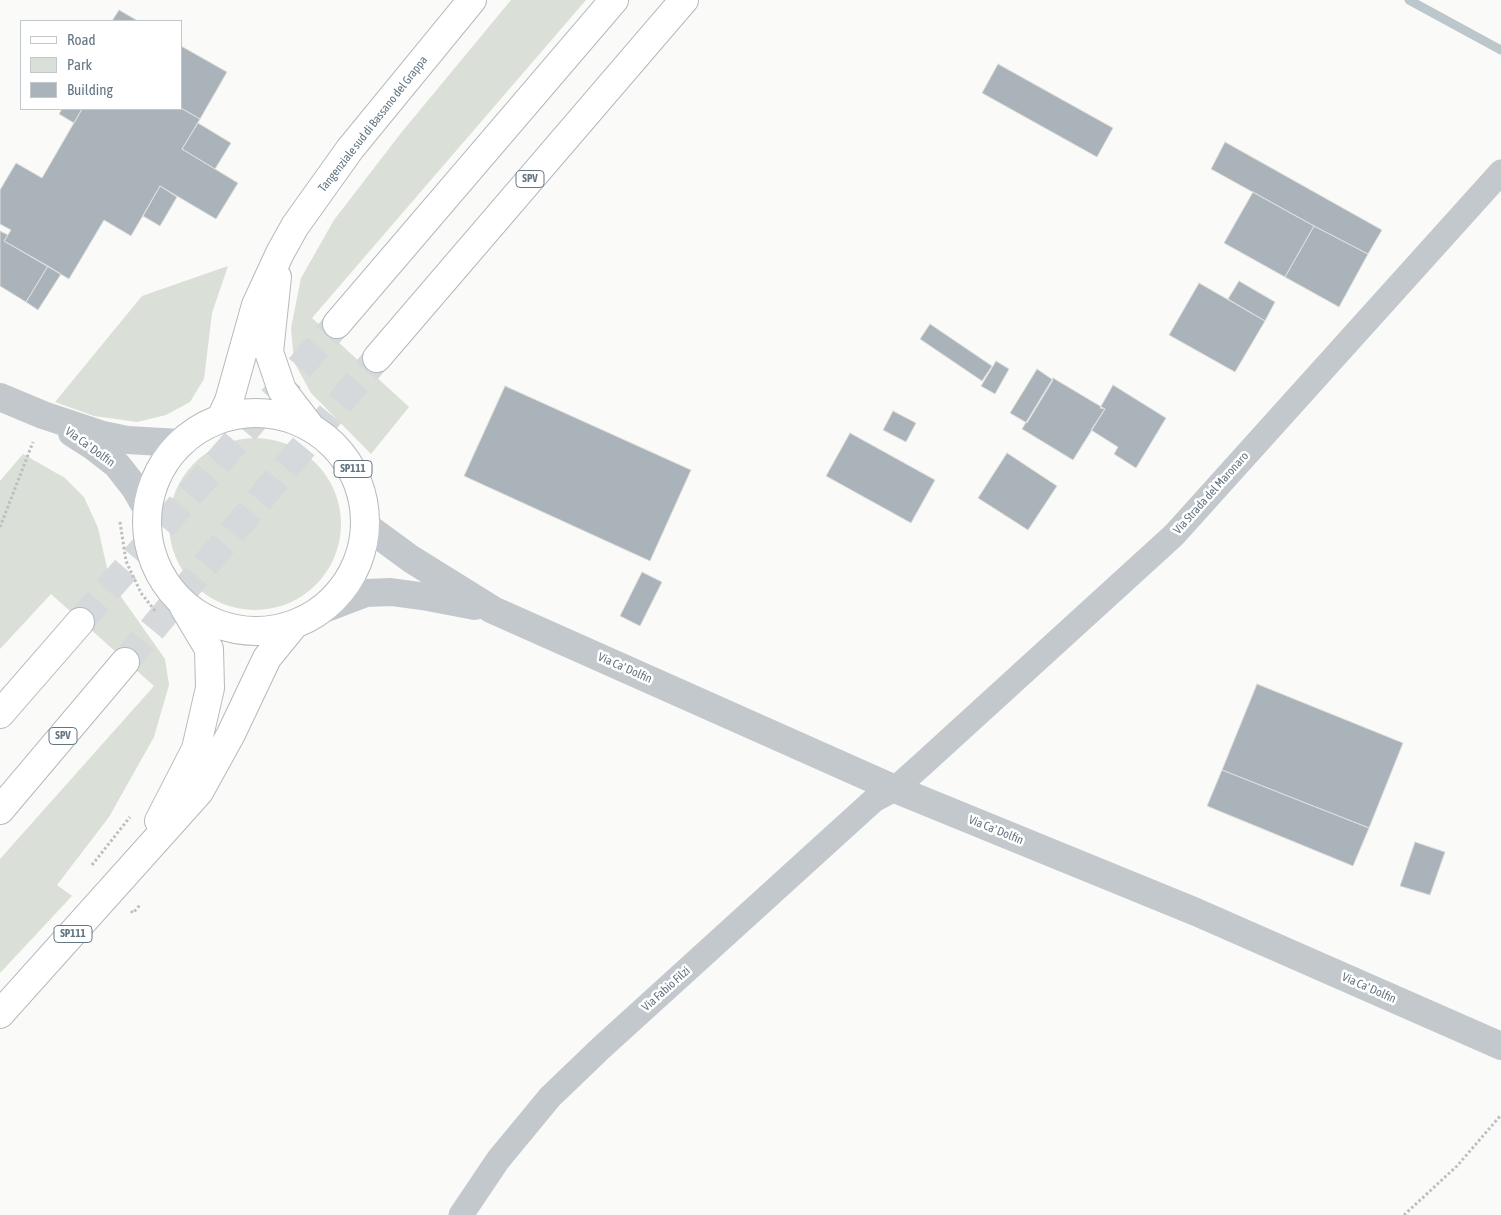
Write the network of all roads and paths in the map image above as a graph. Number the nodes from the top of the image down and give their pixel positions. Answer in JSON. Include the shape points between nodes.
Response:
{"nodes":[{"id":1,"x":472,"y":0,"type":"edge"},
{"id":2,"x":614,"y":0,"type":"edge"},
{"id":3,"x":684,"y":0,"type":"edge"},
{"id":4,"x":1501,"y":172,"type":"edge"},
{"id":5,"x":280,"y":253,"type":"junction"},
{"id":6,"x":337,"y":324,"type":"tunnel mouth"},
{"id":7,"x":377,"y":358,"type":"tunnel mouth"},
{"id":8,"x":0,"y":397,"type":"edge"},
{"id":9,"x":43,"y":415,"type":"junction"},
{"id":10,"x":221,"y":418,"type":"junction"},
{"id":11,"x":309,"y":425,"type":"junction"},
{"id":12,"x":180,"y":443,"type":"junction"},
{"id":13,"x":147,"y":509,"type":"junction"},
{"id":14,"x":366,"y":526,"type":"junction"},
{"id":15,"x":0,"y":527,"type":"edge"},
{"id":16,"x":183,"y":605,"type":"junction"},
{"id":17,"x":324,"y":608,"type":"junction"},
{"id":18,"x":493,"y":610,"type":"junction"},
{"id":19,"x":80,"y":622,"type":"tunnel mouth"},
{"id":20,"x":294,"y":625,"type":"junction"},
{"id":21,"x":125,"y":662,"type":"tunnel mouth"},
{"id":22,"x":0,"y":714,"type":"edge"},
{"id":23,"x":895,"y":789,"type":"junction"},
{"id":24,"x":0,"y":810,"type":"edge"},
{"id":25,"x":144,"y":852,"type":"junction"},
{"id":26,"x":146,"y":898,"type":"dead end"},
{"id":27,"x":127,"y":908,"type":"dead end"},
{"id":28,"x":0,"y":1014,"type":"edge"},
{"id":29,"x":1501,"y":1046,"type":"edge"},
{"id":30,"x":1501,"y":1115,"type":"edge"},
{"id":31,"x":461,"y":1215,"type":"edge"},
{"id":32,"x":1404,"y":1215,"type":"edge"}],
"edges":[{"from":1,"to":5,"type":"main road","name":"Tangenziale sud di Bassano del Grappa","number":"SP111","via":[[350,149],[295,226]]},
{"from":2,"to":6,"type":"main road"},
{"from":3,"to":7,"type":"main road","number":"SPV"},
{"from":4,"to":23,"type":"street","name":"Via Strada del Maronaro","via":[[1174,535]]},
{"from":5,"to":10,"type":"main road","name":"Tangenziale sud di Bassano del Grappa","number":"SP111","via":[[256,305],[229,401]]},
{"from":5,"to":11,"type":"main road","name":"Tangenziale sud di Bassano del Grappa","number":"SP111","via":[[269,352],[282,390]]},
{"from":8,"to":9,"type":"street","name":"Via Ca' Dolfin"},
{"from":9,"to":12,"type":"street","name":"Via Ca' Dolfin","via":[[103,435]]},
{"from":9,"to":13,"type":"street","name":"Via Ca' Dolfin","via":[[117,465]]},
{"from":9,"to":15,"type":"path"},
{"from":10,"to":11,"type":"main road","name":"Tangenziale sud di Bassano del Grappa","number":"SP111","via":[[251,412],[281,415]]},
{"from":10,"to":12,"type":"main road","name":"Tangenziale sud di Bassano del Grappa","number":"SP111","via":[[199,428]]},
{"from":11,"to":14,"type":"main road","name":"Tangenziale sud di Bassano del Grappa","number":"SP111","via":[[333,444],[352,468],[363,496]]},
{"from":12,"to":13,"type":"main road","name":"Tangenziale sud di Bassano del Grappa","number":"SP111","via":[[158,473]]},
{"from":13,"to":16,"type":"main road","name":"Tangenziale sud di Bassano del Grappa","number":"SP111","via":[[148,543],[160,575]]},
{"from":14,"to":17,"type":"main road","name":"Tangenziale sud di Bassano del Grappa","number":"SP111","via":[[360,557],[346,586]]},
{"from":14,"to":18,"type":"street","name":"Via Ca' Dolfin","via":[[411,559]]},
{"from":16,"to":20,"type":"main road","name":"Tangenziale sud di Bassano del Grappa","number":"SP111","via":[[205,620],[234,630],[264,632]]},
{"from":16,"to":25,"type":"main road","name":"Tangenziale sud di Bassano del Grappa","number":"SP111","via":[[209,649],[210,688],[196,749]]},
{"from":17,"to":18,"type":"street","name":"Via Ca' Dolfin","via":[[366,593],[391,592]]},
{"from":17,"to":20,"type":"main road","name":"Tangenziale sud di Bassano del Grappa","number":"SP111"},
{"from":18,"to":23,"type":"street","name":"Via Ca' Dolfin"},
{"from":19,"to":22,"type":"main road"},
{"from":20,"to":25,"type":"main road","name":"Tangenziale sud di Bassano del Grappa","number":"SP111","via":[[267,658],[199,792]]},
{"from":21,"to":24,"type":"main road","number":"SPV"},
{"from":23,"to":29,"type":"street","name":"Via Ca' Dolfin","via":[[1196,912]]},
{"from":23,"to":31,"type":"street","name":"Via Fabio Filzi","via":[[874,800],[550,1097],[498,1160]]},
{"from":25,"to":28,"type":"main road","name":"Tangenziale sud di Bassano del Grappa","number":"SP111"},
{"from":26,"to":27,"type":"path","via":[[133,913]]},
{"from":30,"to":32,"type":"path","via":[[1457,1166]]}]}
